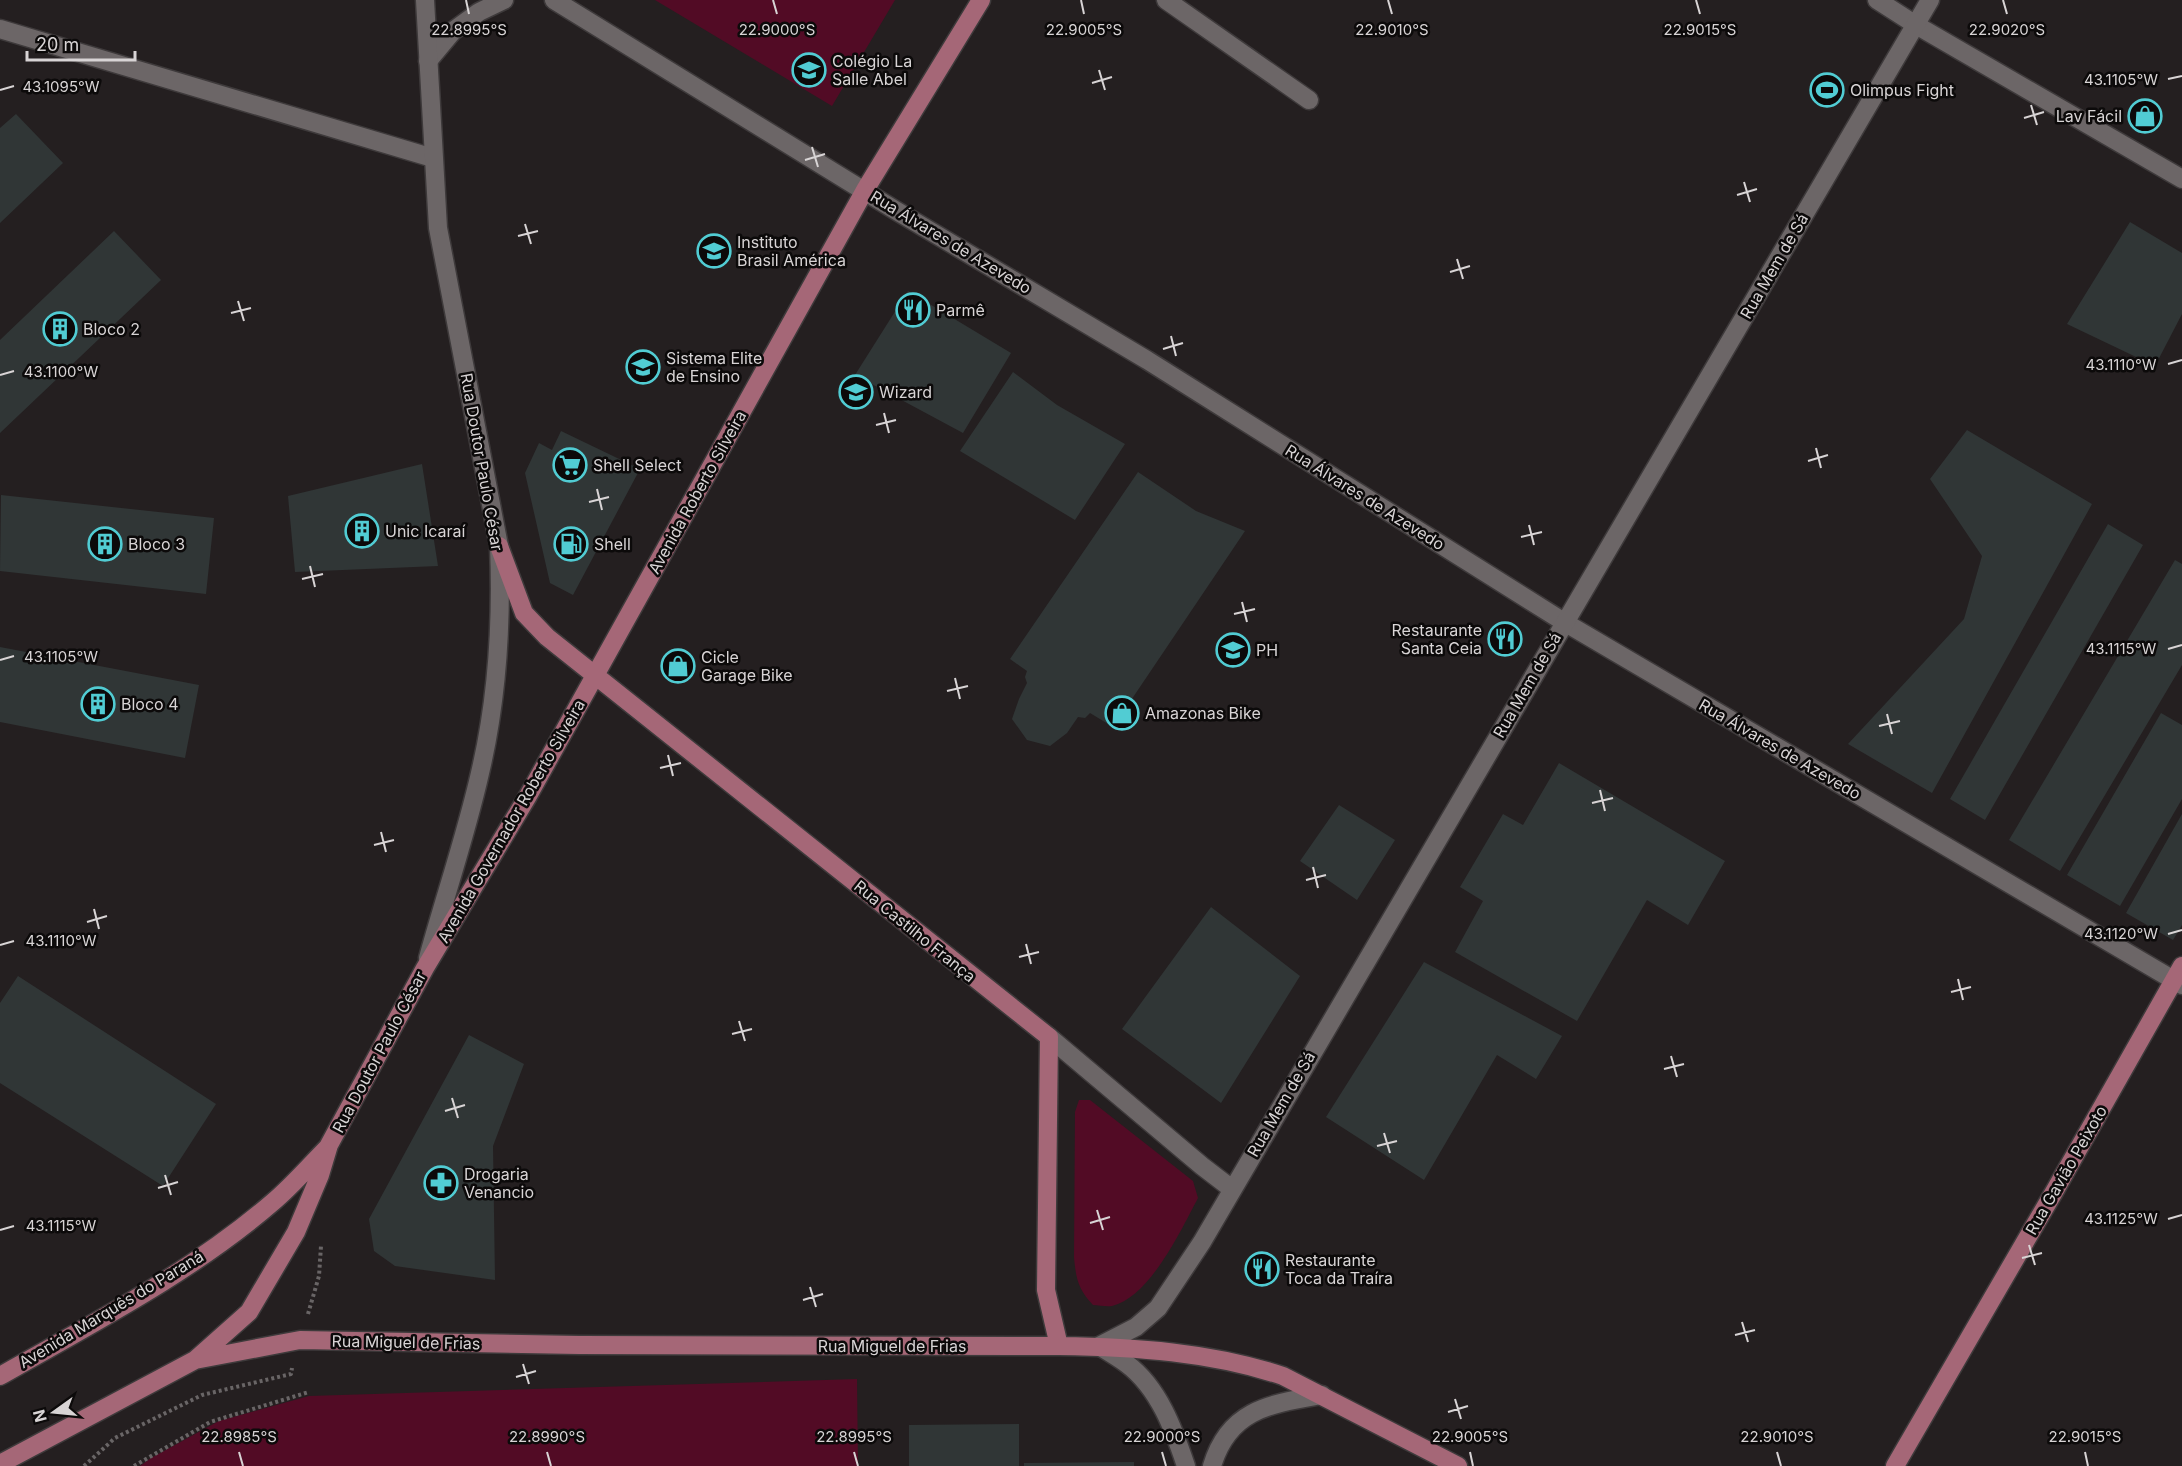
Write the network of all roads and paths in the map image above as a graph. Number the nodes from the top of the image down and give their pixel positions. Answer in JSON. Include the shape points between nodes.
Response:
{"nodes":[{"id":1,"x":425,"y":0,"type":"edge"},
{"id":2,"x":504,"y":0,"type":"edge"},
{"id":3,"x":554,"y":0,"type":"edge"},
{"id":4,"x":981,"y":0,"type":"edge"},
{"id":5,"x":1166,"y":0,"type":"edge"},
{"id":6,"x":1877,"y":0,"type":"edge"},
{"id":7,"x":1930,"y":0,"type":"edge"},
{"id":8,"x":1916,"y":25,"type":"junction"},
{"id":9,"x":0,"y":28,"type":"edge"},
{"id":10,"x":428,"y":60,"type":"junction"},
{"id":11,"x":1309,"y":100,"type":"dead end"},
{"id":12,"x":433,"y":158,"type":"junction"},
{"id":13,"x":2182,"y":179,"type":"edge"},
{"id":14,"x":865,"y":190,"type":"junction"},
{"id":15,"x":499,"y":546,"type":"junction"},
{"id":16,"x":1564,"y":622,"type":"junction"},
{"id":17,"x":596,"y":674,"type":"junction"},
{"id":18,"x":425,"y":968,"type":"junction"},
{"id":19,"x":2179,"y":977,"type":"edge"},
{"id":20,"x":1048,"y":1037,"type":"junction"},
{"id":21,"x":329,"y":1145,"type":"junction"},
{"id":22,"x":1232,"y":1189,"type":"junction"},
{"id":23,"x":1059,"y":1346,"type":"junction"},
{"id":24,"x":1099,"y":1346,"type":"junction"},
{"id":25,"x":195,"y":1360,"type":"junction"},
{"id":26,"x":291,"y":1374,"type":"dead end"},
{"id":27,"x":0,"y":1376,"type":"edge"},
{"id":28,"x":309,"y":1392,"type":"dead end"},
{"id":29,"x":1322,"y":1395,"type":"junction"},
{"id":30,"x":0,"y":1464,"type":"edge"},
{"id":31,"x":84,"y":1466,"type":"edge"},
{"id":32,"x":134,"y":1466,"type":"edge"},
{"id":33,"x":1186,"y":1466,"type":"edge"},
{"id":34,"x":1212,"y":1466,"type":"edge"},
{"id":35,"x":1458,"y":1466,"type":"edge"},
{"id":36,"x":1895,"y":1466,"type":"edge"}],
"edges":[{"from":1,"to":10,"type":"main road","name":"Rua Doutor Paulo César"},
{"from":2,"to":10,"type":"main road","via":[[453,31]]},
{"from":3,"to":14,"type":"main road","name":"Rua Álvares de Azevedo"},
{"from":4,"to":14,"type":"main road","name":"Avenida Roberto Silveira"},
{"from":5,"to":11,"type":"main road"},
{"from":6,"to":8,"type":"main road"},
{"from":7,"to":8,"type":"main road","name":"Rua Mem de Sá"},
{"from":8,"to":13,"type":"main road"},
{"from":8,"to":16,"type":"main road","name":"Rua Mem de Sá"},
{"from":9,"to":12,"type":"main road"},
{"from":10,"to":12,"type":"main road","name":"Rua Doutor Paulo César"},
{"from":12,"to":15,"type":"main road","name":"Rua Doutor Paulo César","via":[[438,228]]},
{"from":14,"to":16,"type":"main road","name":"Rua Álvares de Azevedo","via":[[1157,366]]},
{"from":14,"to":17,"type":"main road","name":"Avenida Roberto Silveira"},
{"from":15,"to":17,"type":"main road","name":"Rua Castilho França","via":[[524,613],[547,637]]},
{"from":15,"to":18,"type":"main road","name":"Rua Doutor Paulo César","via":[[498,641],[481,772]]},
{"from":16,"to":19,"type":"main road","name":"Rua Álvares de Azevedo"},
{"from":16,"to":22,"type":"main road","name":"Rua Mem de Sá"},
{"from":17,"to":18,"type":"main road","name":"Avenida Governador Roberto Silveira"},
{"from":17,"to":20,"type":"main road","name":"Rua Castilho França"},
{"from":18,"to":21,"type":"main road","name":"Rua Doutor Paulo César"},
{"from":19,"to":36,"type":"main road","name":"Rua Gavião Peixoto"},
{"from":20,"to":22,"type":"main road","name":"Rua Castilho França"},
{"from":20,"to":23,"type":"main road","via":[[1046,1290]]},
{"from":21,"to":25,"type":"main road","via":[[296,1232],[249,1312]]},
{"from":21,"to":27,"type":"main road","name":"Avenida Marquês do Paraná","via":[[274,1202],[209,1250],[140,1296]]},
{"from":22,"to":24,"type":"main road","name":"Rua Mem de Sá","via":[[1158,1308],[1136,1328]]},
{"from":23,"to":24,"type":"main road","name":"Rua Miguel de Frias"},
{"from":23,"to":25,"type":"main road","name":"Rua Miguel de Frias","via":[[300,1340]]},
{"from":24,"to":29,"type":"main road","name":"Rua Miguel de Frias","via":[[1253,1366]]},
{"from":24,"to":33,"type":"main road","via":[[1129,1365],[1150,1388]]},
{"from":25,"to":30,"type":"main road"},
{"from":26,"to":31,"type":"path","via":[[202,1395],[115,1438]]},
{"from":28,"to":32,"type":"path","via":[[210,1422]]},
{"from":29,"to":34,"type":"main road","via":[[1261,1408],[1243,1417],[1228,1431]]},
{"from":29,"to":35,"type":"main road","name":"Rua Miguel de Frias"}]}
